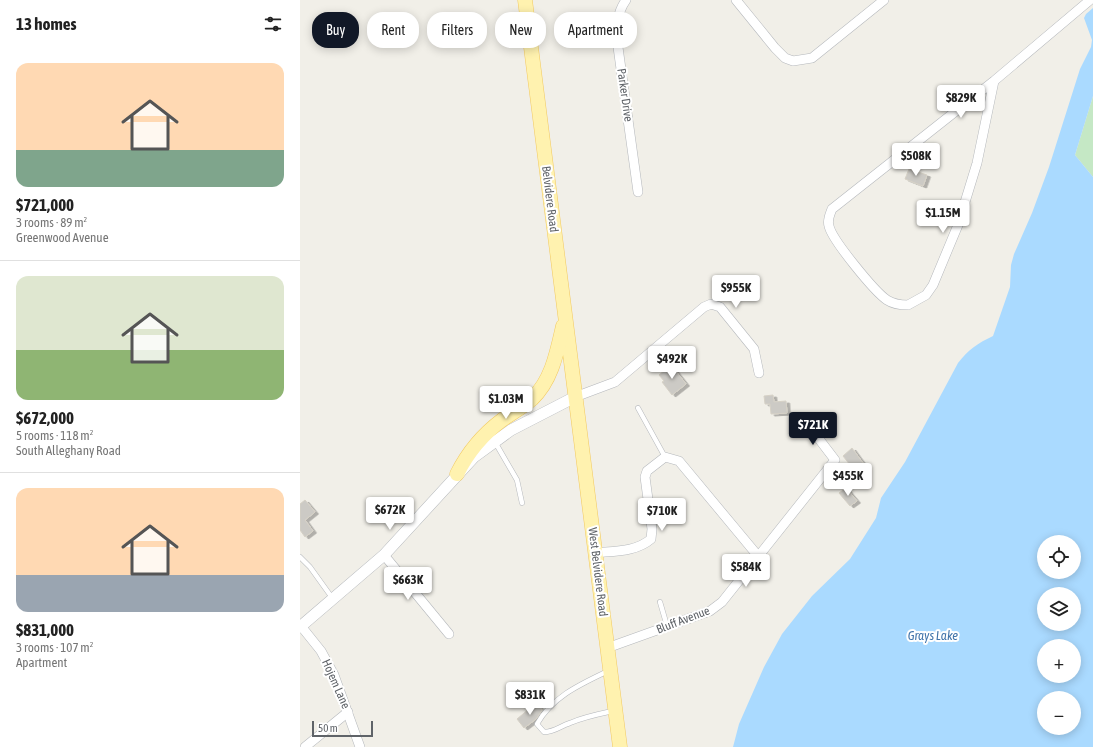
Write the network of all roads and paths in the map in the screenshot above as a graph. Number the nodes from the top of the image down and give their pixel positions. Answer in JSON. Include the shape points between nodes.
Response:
{"nodes":[{"id":1,"x":525,"y":0,"type":"edge"},
{"id":2,"x":626,"y":0,"type":"edge"},
{"id":3,"x":736,"y":0,"type":"edge"},
{"id":4,"x":884,"y":0,"type":"edge"},
{"id":5,"x":1090,"y":0,"type":"edge"},
{"id":6,"x":994,"y":81,"type":"junction"},
{"id":7,"x":638,"y":192,"type":"dead end"},
{"id":8,"x":565,"y":318,"type":"junction"},
{"id":9,"x":759,"y":372,"type":"dead end"},
{"id":10,"x":575,"y":397,"type":"junction"},
{"id":11,"x":638,"y":408,"type":"dead end"},
{"id":12,"x":806,"y":422,"type":"dead end"},
{"id":13,"x":495,"y":442,"type":"junction"},
{"id":14,"x":665,"y":457,"type":"junction"},
{"id":15,"x":457,"y":474,"type":"junction"},
{"id":16,"x":522,"y":503,"type":"dead end"},
{"id":17,"x":595,"y":553,"type":"junction"},
{"id":18,"x":384,"y":555,"type":"junction"},
{"id":19,"x":758,"y":556,"type":"junction"},
{"id":20,"x":300,"y":557,"type":"edge"},
{"id":21,"x":333,"y":599,"type":"junction"},
{"id":22,"x":660,"y":602,"type":"dead end"},
{"id":23,"x":301,"y":626,"type":"edge"},
{"id":24,"x":667,"y":626,"type":"junction"},
{"id":25,"x":449,"y":634,"type":"dead end"},
{"id":26,"x":607,"y":648,"type":"junction"},
{"id":27,"x":610,"y":670,"type":"junction"},
{"id":28,"x":615,"y":711,"type":"junction"},
{"id":29,"x":348,"y":712,"type":"junction"},
{"id":30,"x":305,"y":747,"type":"edge"},
{"id":31,"x":360,"y":747,"type":"edge"},
{"id":32,"x":620,"y":747,"type":"edge"}],
"edges":[{"from":1,"to":8,"type":"main road","name":"Belvidere Road"},
{"from":2,"to":7,"type":"street","name":"Parker Drive","via":[[617,21],[617,40]]},
{"from":3,"to":4,"type":"street","via":[[785,58],[793,61],[812,58]]},
{"from":5,"to":6,"type":"street"},
{"from":6,"to":6,"type":"street","via":[[832,209],[828,225],[837,242],[879,294],[888,301],[908,305],[926,295],[933,285],[958,225],[977,163]]},
{"from":8,"to":10,"type":"main road","name":"Belvidere Road"},
{"from":8,"to":15,"type":"main road","via":[[554,364],[543,385],[532,398],[479,439],[467,453]]},
{"from":9,"to":10,"type":"street","via":[[754,349],[720,307],[711,304],[704,307],[615,382]]},
{"from":10,"to":13,"type":"street","via":[[511,430]]},
{"from":10,"to":17,"type":"main road","name":"West Belvidere Road"},
{"from":11,"to":14,"type":"lane"},
{"from":12,"to":19,"type":"street","name":"Bluff Avenue","via":[[835,460]]},
{"from":13,"to":15,"type":"street","via":[[474,457]]},
{"from":13,"to":16,"type":"lane","via":[[517,480]]},
{"from":14,"to":17,"type":"street","via":[[647,472],[645,477],[651,539],[644,546],[636,548]]},
{"from":14,"to":19,"type":"street","via":[[679,461]]},
{"from":15,"to":18,"type":"street"},
{"from":17,"to":26,"type":"main road","name":"West Belvidere Road"},
{"from":18,"to":21,"type":"street"},
{"from":18,"to":25,"type":"street"},
{"from":19,"to":24,"type":"street","name":"Bluff Avenue","via":[[722,602],[710,611]]},
{"from":20,"to":21,"type":"lane"},
{"from":21,"to":23,"type":"street"},
{"from":22,"to":24,"type":"lane"},
{"from":23,"to":29,"type":"street","name":"Hojem Lane","via":[[321,651],[334,675]]},
{"from":24,"to":26,"type":"street","name":"Bluff Avenue"},
{"from":26,"to":27,"type":"main road","name":"West Belvidere Road"},
{"from":27,"to":28,"type":"main road","name":"West Belvidere Road"},
{"from":27,"to":28,"type":"lane","via":[[570,690],[537,724],[544,732],[552,732],[593,715]]},
{"from":28,"to":32,"type":"main road","name":"West Belvidere Road"},
{"from":29,"to":30,"type":"street"},
{"from":29,"to":31,"type":"street","name":"Hojem Lane"}]}
